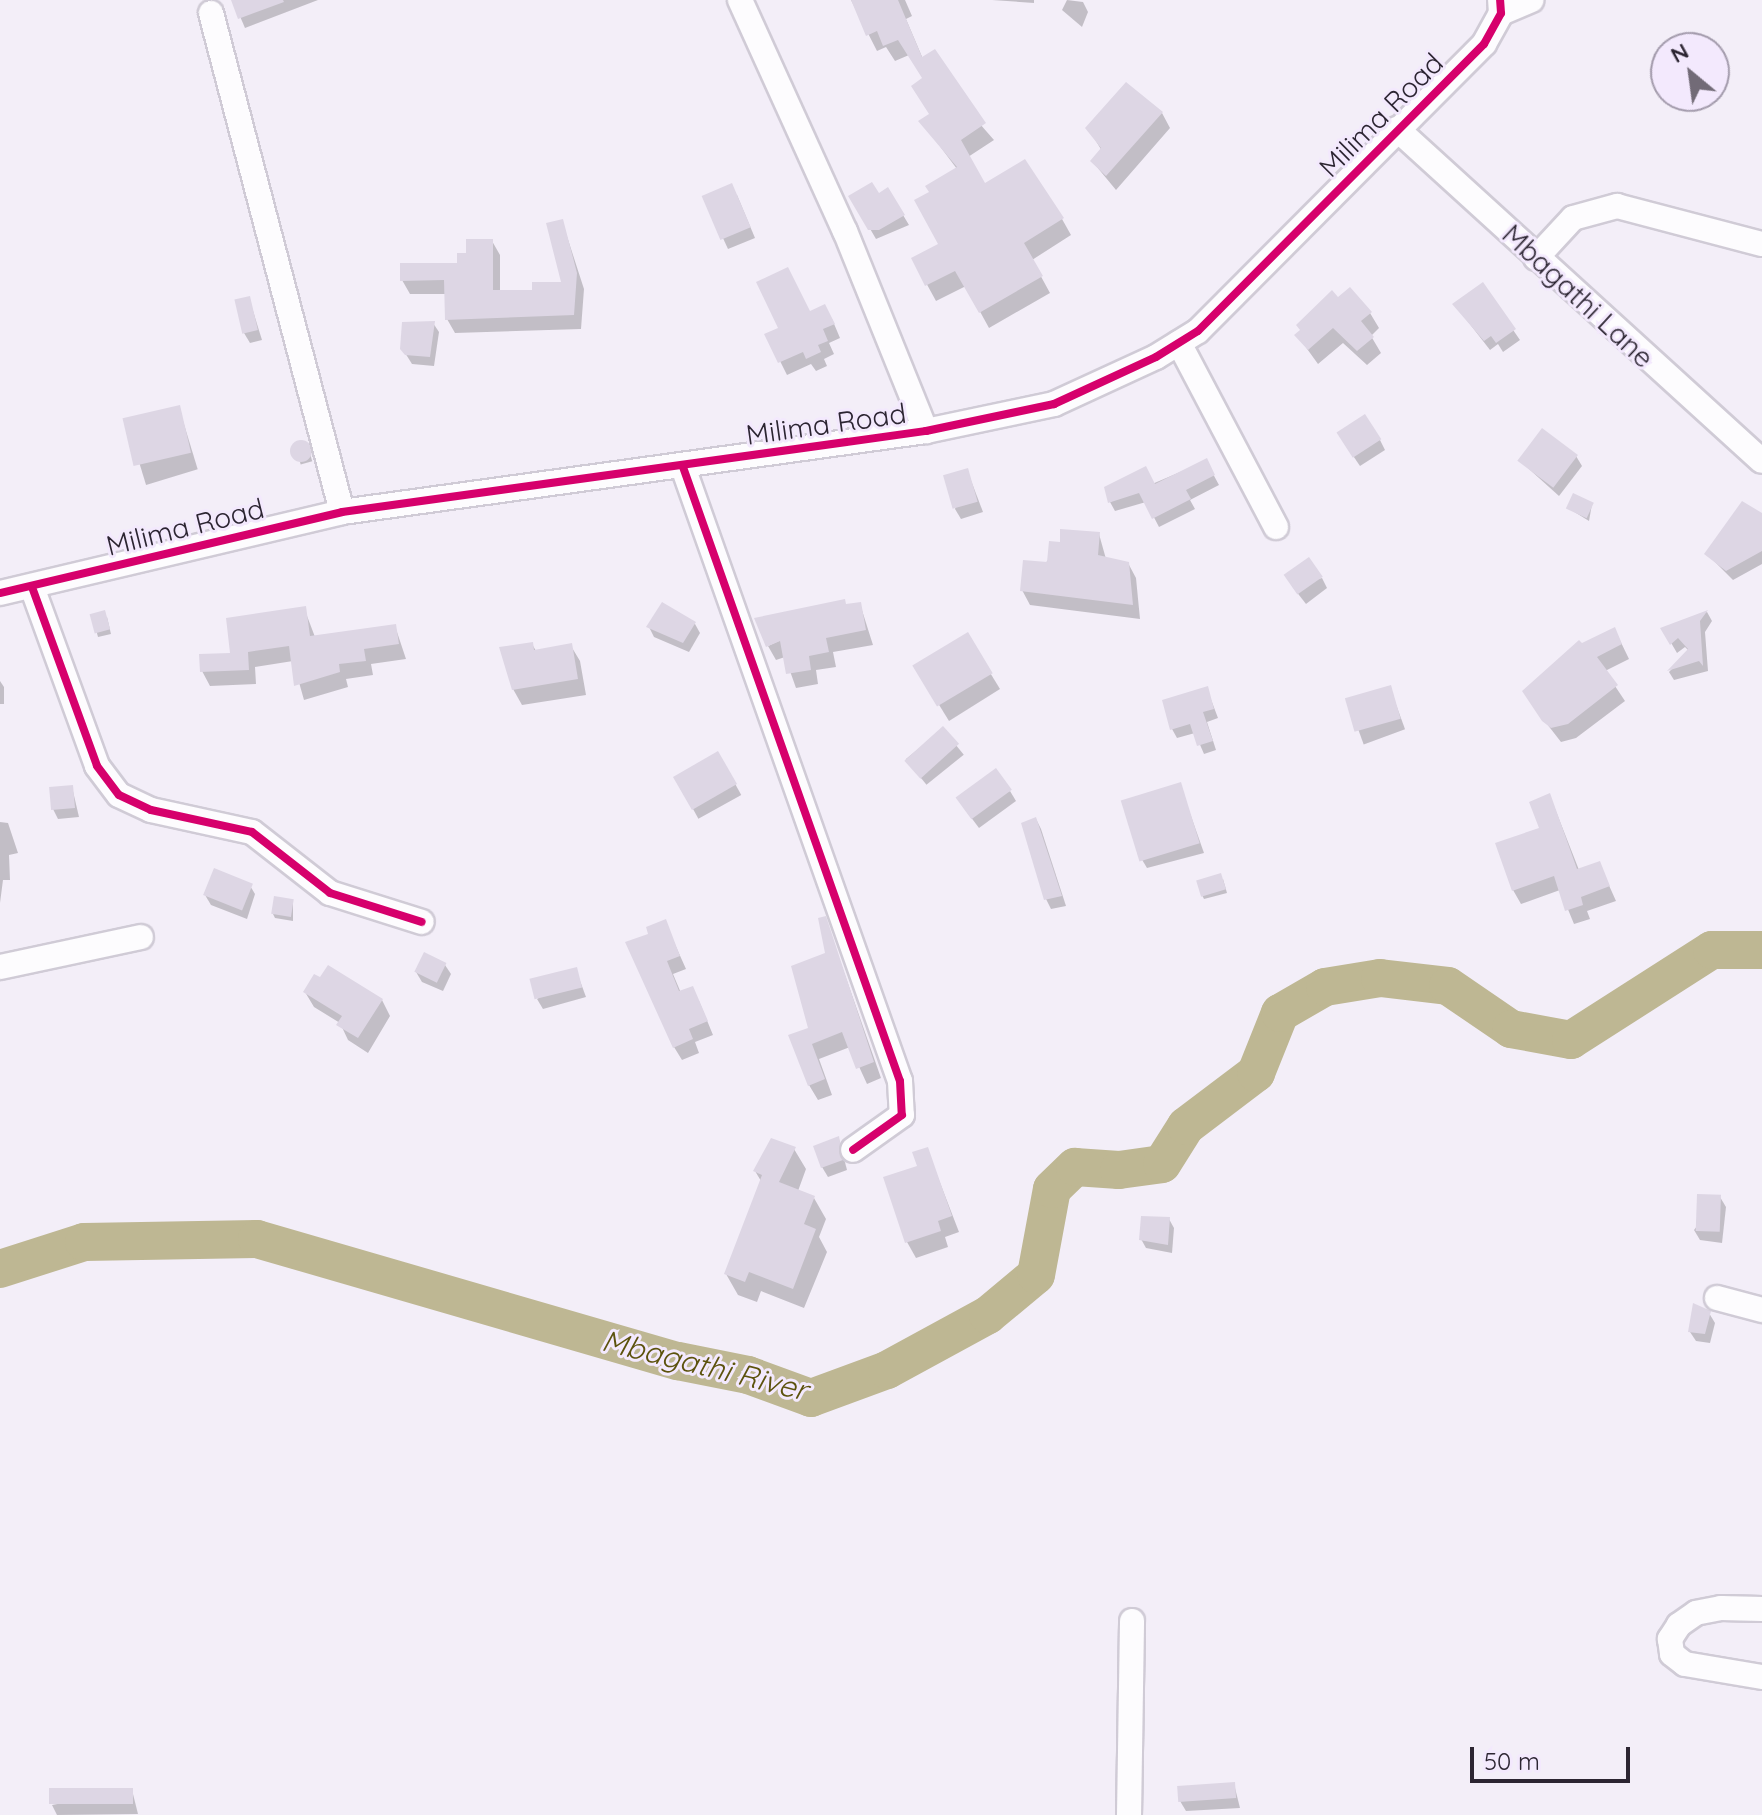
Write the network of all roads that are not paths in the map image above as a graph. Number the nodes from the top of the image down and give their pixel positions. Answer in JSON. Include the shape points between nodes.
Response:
{"nodes":[{"id":1,"x":740,"y":0,"type":"edge"},
{"id":2,"x":1531,"y":0,"type":"edge"},
{"id":3,"x":1501,"y":6,"type":"edge"},
{"id":4,"x":211,"y":13,"type":"dead end"},
{"id":5,"x":1397,"y":129,"type":"junction"},
{"id":6,"x":1762,"y":244,"type":"edge"},
{"id":7,"x":1536,"y":258,"type":"junction"},
{"id":8,"x":1179,"y":343,"type":"junction"},
{"id":9,"x":926,"y":431,"type":"junction"},
{"id":10,"x":1762,"y":461,"type":"edge"},
{"id":11,"x":683,"y":467,"type":"junction"},
{"id":12,"x":342,"y":512,"type":"junction"},
{"id":13,"x":1276,"y":527,"type":"dead end"},
{"id":14,"x":32,"y":587,"type":"junction"},
{"id":15,"x":0,"y":593,"type":"edge"},
{"id":16,"x":422,"y":922,"type":"dead end"},
{"id":17,"x":141,"y":937,"type":"dead end"},
{"id":18,"x":0,"y":967,"type":"edge"},
{"id":19,"x":853,"y":1150,"type":"dead end"},
{"id":20,"x":1717,"y":1298,"type":"dead end"},
{"id":21,"x":1762,"y":1310,"type":"edge"},
{"id":22,"x":1762,"y":1609,"type":"edge"},
{"id":23,"x":1132,"y":1621,"type":"dead end"},
{"id":24,"x":1762,"y":1677,"type":"edge"},
{"id":25,"x":1129,"y":1815,"type":"edge"}],
"edges":[{"from":1,"to":9,"type":"street","via":[[845,231]]},
{"from":2,"to":3,"type":"street"},
{"from":3,"to":5,"type":"street","name":"Milima Road","via":[[1484,44]]},
{"from":4,"to":12,"type":"street"},
{"from":5,"to":7,"type":"street","name":"Mbagathi Lane"},
{"from":5,"to":8,"type":"street","name":"Milima Road","via":[[1198,331]]},
{"from":6,"to":7,"type":"street","via":[[1617,206],[1573,218]]},
{"from":7,"to":10,"type":"street","name":"Mbagathi Lane"},
{"from":8,"to":9,"type":"street","name":"Milima Road","via":[[1054,404]]},
{"from":8,"to":13,"type":"street"},
{"from":9,"to":11,"type":"street","name":"Milima Road"},
{"from":11,"to":12,"type":"street","name":"Milima Road"},
{"from":11,"to":19,"type":"street","via":[[900,1081],[902,1115]]},
{"from":12,"to":14,"type":"street","name":"Milima Road"},
{"from":14,"to":15,"type":"street","name":"Milima Road"},
{"from":14,"to":16,"type":"street","via":[[97,766],[119,795],[151,810],[252,832],[330,893]]},
{"from":17,"to":18,"type":"street"},
{"from":20,"to":21,"type":"street"},
{"from":22,"to":24,"type":"street","via":[[1696,1613],[1670,1639],[1672,1654],[1685,1664]]},
{"from":23,"to":25,"type":"street"}]}
